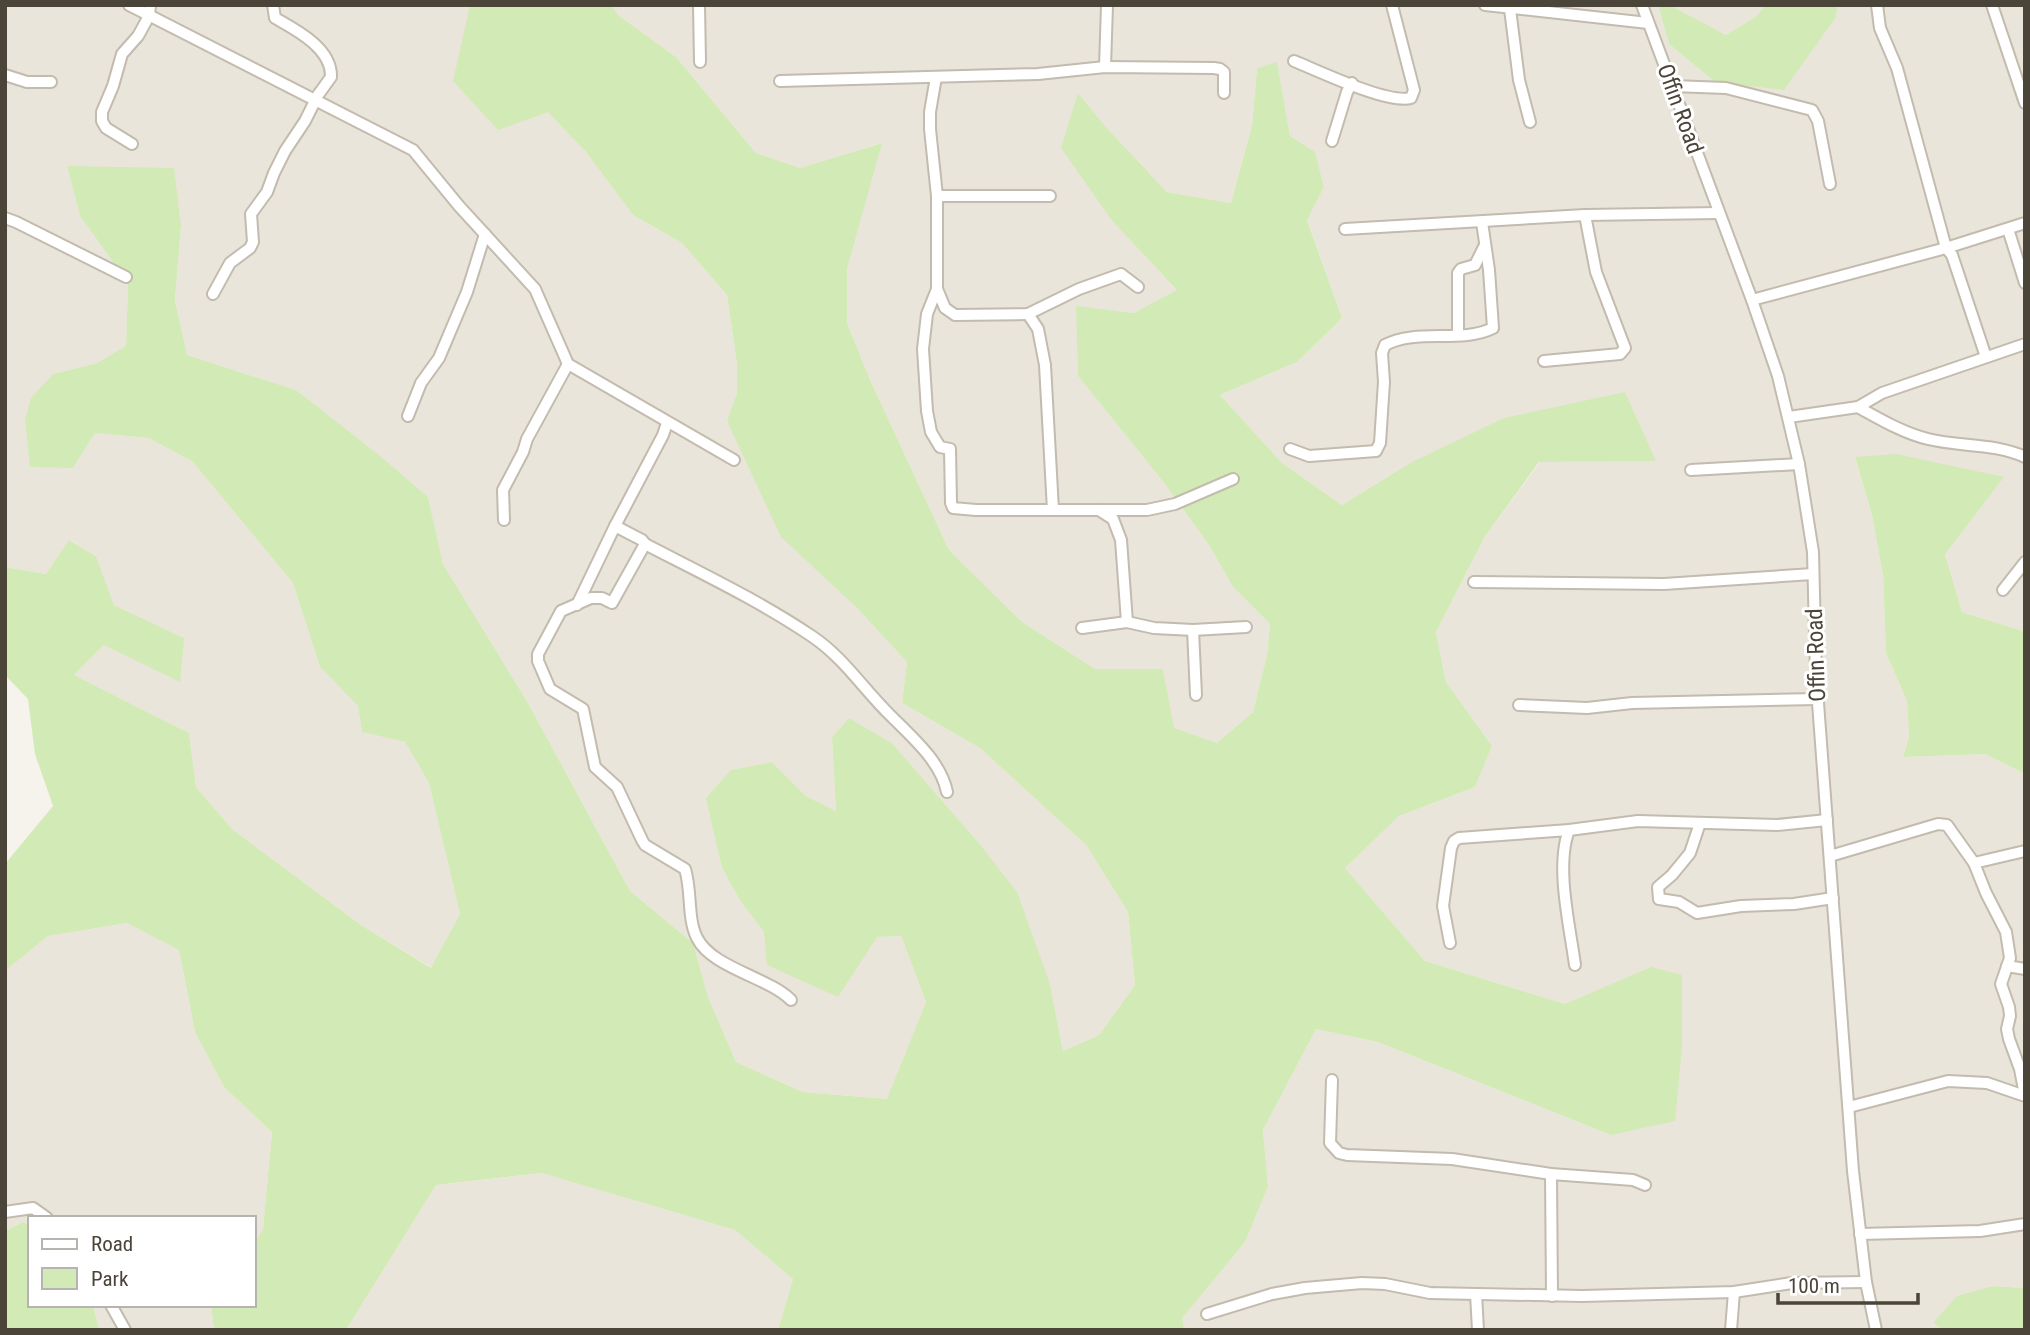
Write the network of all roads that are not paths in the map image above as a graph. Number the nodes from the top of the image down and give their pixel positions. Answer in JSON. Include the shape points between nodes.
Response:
{"nodes":[{"id":1,"x":129,"y":5,"type":"edge"},
{"id":2,"x":273,"y":5,"type":"edge"},
{"id":3,"x":699,"y":5,"type":"edge"},
{"id":4,"x":1107,"y":5,"type":"edge"},
{"id":5,"x":1392,"y":5,"type":"edge"},
{"id":6,"x":1485,"y":5,"type":"edge"},
{"id":7,"x":1642,"y":5,"type":"edge"},
{"id":8,"x":1878,"y":5,"type":"edge"},
{"id":9,"x":1992,"y":5,"type":"edge"},
{"id":10,"x":1510,"y":9,"type":"junction"},
{"id":11,"x":149,"y":10,"type":"edge"},
{"id":12,"x":1648,"y":23,"type":"junction"},
{"id":13,"x":1294,"y":61,"type":"dead end"},
{"id":14,"x":700,"y":62,"type":"dead end"},
{"id":15,"x":1105,"y":67,"type":"junction"},
{"id":16,"x":6,"y":76,"type":"edge"},
{"id":17,"x":936,"y":77,"type":"junction"},
{"id":18,"x":780,"y":81,"type":"dead end"},
{"id":19,"x":51,"y":82,"type":"dead end"},
{"id":20,"x":1352,"y":83,"type":"junction"},
{"id":21,"x":1672,"y":86,"type":"junction"},
{"id":22,"x":1224,"y":93,"type":"dead end"},
{"id":23,"x":315,"y":100,"type":"junction"},
{"id":24,"x":2025,"y":103,"type":"edge"},
{"id":25,"x":1530,"y":122,"type":"dead end"},
{"id":26,"x":1332,"y":141,"type":"dead end"},
{"id":27,"x":132,"y":144,"type":"dead end"},
{"id":28,"x":1830,"y":184,"type":"dead end"},
{"id":29,"x":1050,"y":196,"type":"dead end"},
{"id":30,"x":937,"y":197,"type":"junction"},
{"id":31,"x":1719,"y":213,"type":"junction"},
{"id":32,"x":1584,"y":215,"type":"junction"},
{"id":33,"x":5,"y":218,"type":"edge"},
{"id":34,"x":1482,"y":222,"type":"junction"},
{"id":35,"x":2025,"y":223,"type":"edge"},
{"id":36,"x":1345,"y":229,"type":"dead end"},
{"id":37,"x":2008,"y":229,"type":"junction"},
{"id":38,"x":485,"y":234,"type":"junction"},
{"id":39,"x":1484,"y":247,"type":"junction"},
{"id":40,"x":1946,"y":248,"type":"junction"},
{"id":41,"x":126,"y":278,"type":"dead end"},
{"id":42,"x":2025,"y":283,"type":"edge"},
{"id":43,"x":1138,"y":287,"type":"dead end"},
{"id":44,"x":937,"y":289,"type":"junction"},
{"id":45,"x":214,"y":294,"type":"dead end"},
{"id":46,"x":1752,"y":300,"type":"junction"},
{"id":47,"x":1028,"y":314,"type":"junction"},
{"id":48,"x":1458,"y":334,"type":"junction"},
{"id":49,"x":2025,"y":344,"type":"edge"},
{"id":50,"x":1986,"y":357,"type":"junction"},
{"id":51,"x":1544,"y":361,"type":"dead end"},
{"id":52,"x":568,"y":364,"type":"junction"},
{"id":53,"x":1858,"y":407,"type":"junction"},
{"id":54,"x":408,"y":416,"type":"dead end"},
{"id":55,"x":1789,"y":417,"type":"junction"},
{"id":56,"x":667,"y":423,"type":"junction"},
{"id":57,"x":1290,"y":449,"type":"dead end"},
{"id":58,"x":2025,"y":457,"type":"edge"},
{"id":59,"x":734,"y":460,"type":"dead end"},
{"id":60,"x":1799,"y":464,"type":"junction"},
{"id":61,"x":1691,"y":470,"type":"dead end"},
{"id":62,"x":1233,"y":479,"type":"dead end"},
{"id":63,"x":1053,"y":510,"type":"junction"},
{"id":64,"x":1099,"y":510,"type":"junction"},
{"id":65,"x":504,"y":520,"type":"dead end"},
{"id":66,"x":615,"y":526,"type":"junction"},
{"id":67,"x":645,"y":544,"type":"junction"},
{"id":68,"x":2025,"y":562,"type":"edge"},
{"id":69,"x":1813,"y":573,"type":"junction"},
{"id":70,"x":1474,"y":582,"type":"dead end"},
{"id":71,"x":2003,"y":590,"type":"dead end"},
{"id":72,"x":577,"y":605,"type":"junction"},
{"id":73,"x":1127,"y":622,"type":"junction"},
{"id":74,"x":1246,"y":626,"type":"dead end"},
{"id":75,"x":1082,"y":628,"type":"dead end"},
{"id":76,"x":1193,"y":630,"type":"junction"},
{"id":77,"x":1196,"y":695,"type":"dead end"},
{"id":78,"x":1818,"y":699,"type":"junction"},
{"id":79,"x":1519,"y":705,"type":"dead end"},
{"id":80,"x":947,"y":792,"type":"dead end"},
{"id":81,"x":1827,"y":820,"type":"junction"},
{"id":82,"x":1700,"y":823,"type":"junction"},
{"id":83,"x":1569,"y":830,"type":"junction"},
{"id":84,"x":2025,"y":851,"type":"edge"},
{"id":85,"x":1830,"y":856,"type":"junction"},
{"id":86,"x":1975,"y":863,"type":"junction"},
{"id":87,"x":1833,"y":898,"type":"junction"},
{"id":88,"x":1450,"y":943,"type":"dead end"},
{"id":89,"x":1575,"y":965,"type":"dead end"},
{"id":90,"x":2007,"y":966,"type":"junction"},
{"id":91,"x":2025,"y":969,"type":"edge"},
{"id":92,"x":791,"y":1000,"type":"dead end"},
{"id":93,"x":1332,"y":1080,"type":"dead end"},
{"id":94,"x":2025,"y":1095,"type":"edge"},
{"id":95,"x":1849,"y":1107,"type":"junction"},
{"id":96,"x":1551,"y":1174,"type":"junction"},
{"id":97,"x":1645,"y":1185,"type":"dead end"},
{"id":98,"x":5,"y":1212,"type":"edge"},
{"id":99,"x":44,"y":1216,"type":"edge"},
{"id":100,"x":2025,"y":1224,"type":"edge"},
{"id":101,"x":1860,"y":1234,"type":"junction"},
{"id":102,"x":1866,"y":1282,"type":"junction"},
{"id":103,"x":1734,"y":1292,"type":"junction"},
{"id":104,"x":1476,"y":1294,"type":"junction"},
{"id":105,"x":1552,"y":1296,"type":"junction"},
{"id":106,"x":112,"y":1307,"type":"edge"},
{"id":107,"x":1207,"y":1314,"type":"dead end"},
{"id":108,"x":125,"y":1330,"type":"edge"},
{"id":109,"x":1478,"y":1330,"type":"edge"},
{"id":110,"x":1731,"y":1330,"type":"edge"},
{"id":111,"x":1876,"y":1330,"type":"edge"}],
"edges":[{"from":1,"to":11,"type":"street"},
{"from":2,"to":23,"type":"street","via":[[275,18],[301,32],[329,64],[331,77]]},
{"from":3,"to":14,"type":"street"},
{"from":4,"to":15,"type":"street"},
{"from":5,"to":20,"type":"street","via":[[1414,94],[1407,100],[1382,96]]},
{"from":6,"to":10,"type":"street"},
{"from":7,"to":12,"type":"street","name":"Offin Road"},
{"from":8,"to":40,"type":"street","via":[[1880,28],[1897,68]]},
{"from":9,"to":24,"type":"street"},
{"from":10,"to":12,"type":"street"},
{"from":10,"to":25,"type":"street","via":[[1519,80]]},
{"from":11,"to":23,"type":"street"},
{"from":11,"to":27,"type":"street","via":[[138,36],[122,54],[102,112],[106,128]]},
{"from":12,"to":21,"type":"street","name":"Offin Road"},
{"from":13,"to":20,"type":"street"},
{"from":15,"to":17,"type":"street"},
{"from":15,"to":22,"type":"street","via":[[1220,69]]},
{"from":16,"to":19,"type":"street"},
{"from":17,"to":18,"type":"street"},
{"from":17,"to":30,"type":"street","via":[[930,129]]},
{"from":20,"to":26,"type":"street"},
{"from":21,"to":28,"type":"street","via":[[1726,88],[1812,110]]},
{"from":21,"to":31,"type":"street","name":"Offin Road"},
{"from":23,"to":38,"type":"street","via":[[413,150]]},
{"from":23,"to":45,"type":"street","via":[[251,214],[250,248],[230,263]]},
{"from":29,"to":30,"type":"street"},
{"from":30,"to":44,"type":"street"},
{"from":31,"to":32,"type":"street"},
{"from":31,"to":46,"type":"street","name":"Offin Road"},
{"from":32,"to":34,"type":"street"},
{"from":32,"to":51,"type":"street","via":[[1596,272],[1625,348],[1620,354]]},
{"from":33,"to":41,"type":"street"},
{"from":34,"to":36,"type":"street"},
{"from":34,"to":39,"type":"street"},
{"from":35,"to":37,"type":"street"},
{"from":37,"to":40,"type":"street"},
{"from":37,"to":42,"type":"street"},
{"from":38,"to":52,"type":"street","via":[[535,289]]},
{"from":38,"to":54,"type":"street","via":[[467,292]]},
{"from":39,"to":48,"type":"street","via":[[1475,265],[1458,273]]},
{"from":39,"to":48,"type":"street","via":[[1493,328]]},
{"from":40,"to":46,"type":"street"},
{"from":40,"to":50,"type":"street"},
{"from":43,"to":47,"type":"street","via":[[1121,274]]},
{"from":44,"to":47,"type":"street","via":[[945,308],[956,315]]},
{"from":44,"to":63,"type":"street","via":[[926,314],[926,411],[940,447],[950,449],[953,508]]},
{"from":46,"to":55,"type":"street","name":"Offin Road"},
{"from":47,"to":63,"type":"street","via":[[1038,329],[1045,365]]},
{"from":48,"to":57,"type":"street","via":[[1385,345],[1376,450],[1308,456]]},
{"from":49,"to":50,"type":"street"},
{"from":50,"to":53,"type":"street","via":[[1882,393]]},
{"from":52,"to":56,"type":"street"},
{"from":52,"to":65,"type":"street","via":[[503,490]]},
{"from":53,"to":55,"type":"street"},
{"from":53,"to":58,"type":"street","via":[[1929,440],[2005,449]]},
{"from":55,"to":60,"type":"street","name":"Offin Road"},
{"from":56,"to":59,"type":"street"},
{"from":56,"to":66,"type":"street"},
{"from":60,"to":61,"type":"street"},
{"from":60,"to":69,"type":"street","name":"Offin Road"},
{"from":62,"to":64,"type":"street","via":[[1175,504],[1147,510]]},
{"from":63,"to":64,"type":"street"},
{"from":64,"to":73,"type":"street","via":[[1113,519],[1121,540]]},
{"from":66,"to":67,"type":"street"},
{"from":66,"to":72,"type":"street"},
{"from":67,"to":72,"type":"street","via":[[612,603],[591,598]]},
{"from":67,"to":80,"type":"street","via":[[814,638],[920,744],[944,777]]},
{"from":68,"to":71,"type":"street"},
{"from":69,"to":70,"type":"street","via":[[1664,584]]},
{"from":69,"to":78,"type":"street","name":"Offin Road"},
{"from":72,"to":92,"type":"street","via":[[561,611],[538,654],[550,690],[583,709],[595,766],[617,787],[645,845],[685,869],[693,924],[702,947]]},
{"from":73,"to":75,"type":"street"},
{"from":73,"to":76,"type":"street"},
{"from":74,"to":76,"type":"street"},
{"from":76,"to":77,"type":"street"},
{"from":78,"to":79,"type":"street","via":[[1587,708]]},
{"from":78,"to":81,"type":"street","name":"Offin Road"},
{"from":81,"to":82,"type":"street","via":[[1777,825]]},
{"from":81,"to":85,"type":"street","name":"Offin Road"},
{"from":82,"to":83,"type":"street","via":[[1638,821]]},
{"from":82,"to":87,"type":"street","via":[[1690,853],[1658,887],[1661,900],[1679,902],[1697,913]]},
{"from":83,"to":88,"type":"street","via":[[1454,841],[1443,906]]},
{"from":83,"to":89,"type":"street","via":[[1564,878]]},
{"from":84,"to":86,"type":"street"},
{"from":85,"to":86,"type":"street","via":[[1944,823]]},
{"from":85,"to":87,"type":"street","name":"Offin Road"},
{"from":86,"to":90,"type":"street","via":[[2006,932]]},
{"from":87,"to":95,"type":"street","name":"Offin Road"},
{"from":90,"to":91,"type":"street"},
{"from":90,"to":94,"type":"street","via":[[2001,984],[2009,1007],[2007,1028]]},
{"from":93,"to":96,"type":"street","via":[[1330,1143],[1339,1153],[1452,1159]]},
{"from":94,"to":95,"type":"street","via":[[1961,1080]]},
{"from":95,"to":101,"type":"street","name":"Offin Road"},
{"from":96,"to":97,"type":"street","via":[[1633,1180]]},
{"from":96,"to":105,"type":"street"},
{"from":98,"to":99,"type":"street","via":[[33,1208]]},
{"from":100,"to":101,"type":"street","via":[[1980,1231]]},
{"from":101,"to":102,"type":"street","name":"Offin Road"},
{"from":102,"to":103,"type":"street","via":[[1792,1283]]},
{"from":102,"to":111,"type":"street","name":"Offin Road"},
{"from":103,"to":105,"type":"street"},
{"from":103,"to":110,"type":"street"},
{"from":104,"to":105,"type":"street"},
{"from":104,"to":107,"type":"street","via":[[1339,1284],[1272,1294]]},
{"from":104,"to":109,"type":"street"},
{"from":106,"to":108,"type":"street"}]}
